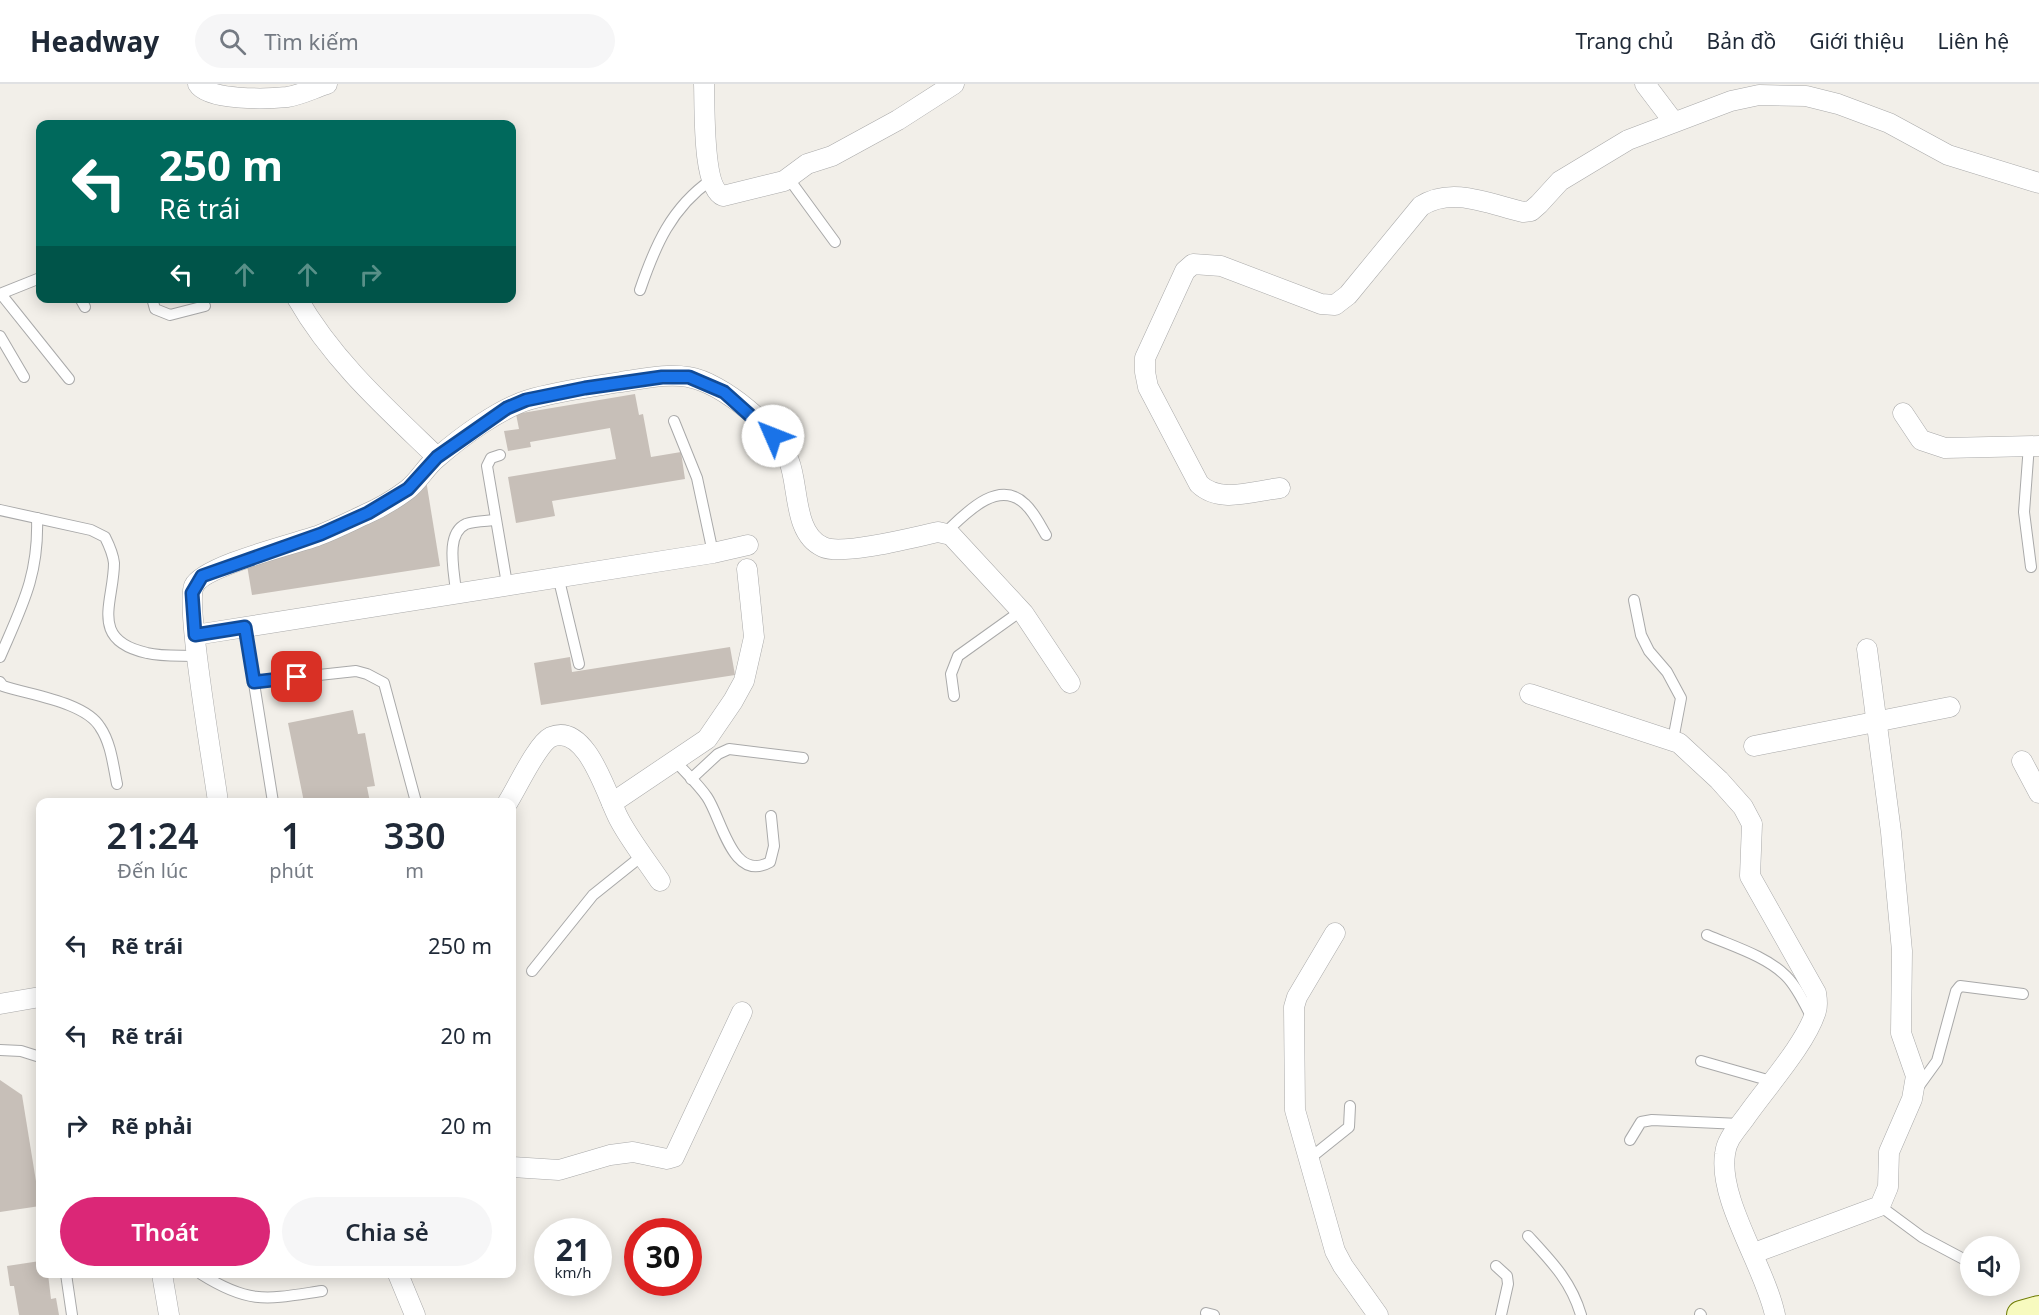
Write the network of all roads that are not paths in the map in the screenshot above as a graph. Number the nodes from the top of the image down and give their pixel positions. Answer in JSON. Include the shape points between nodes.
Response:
{"nodes":[{"id":1,"x":198,"y":84,"type":"edge"},
{"id":2,"x":327,"y":84,"type":"edge"},
{"id":3,"x":704,"y":84,"type":"edge"},
{"id":4,"x":954,"y":84,"type":"edge"},
{"id":5,"x":1645,"y":84,"type":"edge"},
{"id":6,"x":1672,"y":121,"type":"junction"},
{"id":7,"x":789,"y":179,"type":"junction"},
{"id":8,"x":711,"y":180,"type":"junction"},
{"id":9,"x":2039,"y":183,"type":"edge"},
{"id":10,"x":835,"y":243,"type":"dead end"},
{"id":11,"x":36,"y":280,"type":"edge"},
{"id":12,"x":640,"y":290,"type":"dead end"},
{"id":13,"x":1,"y":294,"type":"edge"},
{"id":14,"x":153,"y":303,"type":"edge"},
{"id":15,"x":300,"y":303,"type":"edge"},
{"id":16,"x":205,"y":306,"type":"dead end"},
{"id":17,"x":0,"y":336,"type":"edge"},
{"id":18,"x":24,"y":377,"type":"dead end"},
{"id":19,"x":69,"y":379,"type":"dead end"},
{"id":20,"x":1903,"y":413,"type":"dead end"},
{"id":21,"x":674,"y":421,"type":"dead end"},
{"id":22,"x":2034,"y":445,"type":"edge"},
{"id":23,"x":500,"y":455,"type":"dead end"},
{"id":24,"x":437,"y":457,"type":"junction"},
{"id":25,"x":1280,"y":488,"type":"dead end"},
{"id":26,"x":0,"y":510,"type":"edge"},
{"id":27,"x":37,"y":518,"type":"junction"},
{"id":28,"x":495,"y":520,"type":"junction"},
{"id":29,"x":946,"y":532,"type":"junction"},
{"id":30,"x":1046,"y":535,"type":"dead end"},
{"id":31,"x":748,"y":545,"type":"dead end"},
{"id":32,"x":713,"y":553,"type":"junction"},
{"id":33,"x":2031,"y":567,"type":"dead end"},
{"id":34,"x":747,"y":569,"type":"dead end"},
{"id":35,"x":558,"y":576,"type":"junction"},
{"id":36,"x":507,"y":584,"type":"junction"},
{"id":37,"x":456,"y":592,"type":"junction"},
{"id":38,"x":1634,"y":600,"type":"dead end"},
{"id":39,"x":1021,"y":611,"type":"junction"},
{"id":40,"x":245,"y":627,"type":"junction"},
{"id":41,"x":195,"y":635,"type":"junction"},
{"id":42,"x":1867,"y":649,"type":"dead end"},
{"id":43,"x":198,"y":656,"type":"junction"},
{"id":44,"x":0,"y":657,"type":"edge"},
{"id":45,"x":579,"y":664,"type":"dead end"},
{"id":46,"x":0,"y":682,"type":"edge"},
{"id":47,"x":254,"y":682,"type":"junction"},
{"id":48,"x":1070,"y":683,"type":"dead end"},
{"id":49,"x":1530,"y":694,"type":"dead end"},
{"id":50,"x":954,"y":696,"type":"dead end"},
{"id":51,"x":1950,"y":706,"type":"dead end"},
{"id":52,"x":1876,"y":721,"type":"junction"},
{"id":53,"x":1673,"y":740,"type":"junction"},
{"id":54,"x":1754,"y":747,"type":"dead end"},
{"id":55,"x":803,"y":758,"type":"dead end"},
{"id":56,"x":2022,"y":761,"type":"dead end"},
{"id":57,"x":676,"y":762,"type":"junction"},
{"id":58,"x":691,"y":779,"type":"junction"},
{"id":59,"x":117,"y":784,"type":"dead end"},
{"id":60,"x":2039,"y":793,"type":"edge"},
{"id":61,"x":217,"y":798,"type":"edge"},
{"id":62,"x":272,"y":798,"type":"edge"},
{"id":63,"x":415,"y":798,"type":"edge"},
{"id":64,"x":510,"y":798,"type":"edge"},
{"id":65,"x":612,"y":803,"type":"junction"},
{"id":66,"x":771,"y":816,"type":"dead end"},
{"id":67,"x":643,"y":855,"type":"junction"},
{"id":68,"x":660,"y":881,"type":"dead end"},
{"id":69,"x":1335,"y":933,"type":"dead end"},
{"id":70,"x":1707,"y":935,"type":"dead end"},
{"id":71,"x":532,"y":971,"type":"dead end"},
{"id":72,"x":2023,"y":994,"type":"dead end"},
{"id":73,"x":36,"y":998,"type":"edge"},
{"id":74,"x":0,"y":1004,"type":"edge"},
{"id":75,"x":742,"y":1012,"type":"dead end"},
{"id":76,"x":1813,"y":1020,"type":"junction"},
{"id":77,"x":0,"y":1050,"type":"edge"},
{"id":78,"x":36,"y":1056,"type":"edge"},
{"id":79,"x":1701,"y":1061,"type":"dead end"},
{"id":80,"x":1771,"y":1081,"type":"junction"},
{"id":81,"x":1916,"y":1090,"type":"junction"},
{"id":82,"x":1350,"y":1106,"type":"dead end"},
{"id":83,"x":1740,"y":1124,"type":"junction"},
{"id":84,"x":1630,"y":1140,"type":"dead end"},
{"id":85,"x":1309,"y":1159,"type":"junction"},
{"id":86,"x":516,"y":1167,"type":"edge"},
{"id":87,"x":1880,"y":1206,"type":"junction"},
{"id":88,"x":1528,"y":1236,"type":"dead end"},
{"id":89,"x":1754,"y":1253,"type":"junction"},
{"id":90,"x":1960,"y":1257,"type":"edge"},
{"id":91,"x":1496,"y":1266,"type":"dead end"},
{"id":92,"x":67,"y":1278,"type":"edge"},
{"id":93,"x":163,"y":1278,"type":"edge"},
{"id":94,"x":209,"y":1278,"type":"edge"},
{"id":95,"x":400,"y":1278,"type":"edge"},
{"id":96,"x":322,"y":1291,"type":"dead end"},
{"id":97,"x":2039,"y":1310,"type":"edge"},
{"id":98,"x":72,"y":1315,"type":"edge"},
{"id":99,"x":169,"y":1315,"type":"edge"},
{"id":100,"x":415,"y":1315,"type":"edge"},
{"id":101,"x":1378,"y":1315,"type":"edge"},
{"id":102,"x":1502,"y":1315,"type":"edge"},
{"id":103,"x":1581,"y":1315,"type":"edge"},
{"id":104,"x":1775,"y":1315,"type":"edge"},
{"id":105,"x":2021,"y":1315,"type":"edge"}],
"edges":[{"from":1,"to":2,"type":"street","via":[[206,92],[218,95],[270,98]]},
{"from":3,"to":8,"type":"street"},
{"from":4,"to":7,"type":"street","via":[[832,156],[807,164]]},
{"from":5,"to":6,"type":"street"},
{"from":6,"to":9,"type":"street","via":[[1760,95],[1806,96],[1864,113],[1948,154]]},
{"from":6,"to":25,"type":"street","via":[[1599,156],[1560,181],[1531,211],[1454,196],[1429,201],[1420,206],[1348,295],[1335,305],[1321,304],[1221,266],[1193,264],[1185,272],[1145,358],[1148,387],[1206,491],[1218,496]]},
{"from":7,"to":8,"type":"street","via":[[723,195],[717,193]]},
{"from":7,"to":10,"type":"lane"},
{"from":8,"to":12,"type":"lane","via":[[682,204],[666,227],[653,250]]},
{"from":11,"to":13,"type":"lane"},
{"from":13,"to":19,"type":"lane"},
{"from":14,"to":16,"type":"lane","via":[[155,309],[170,315]]},
{"from":15,"to":24,"type":"street","via":[[315,330],[350,373]]},
{"from":17,"to":18,"type":"lane"},
{"from":20,"to":22,"type":"street","via":[[1921,440],[1945,448]]},
{"from":21,"to":32,"type":"lane","via":[[697,478]]},
{"from":22,"to":33,"type":"lane","via":[[2024,512]]},
{"from":23,"to":28,"type":"lane","via":[[487,466]]},
{"from":24,"to":29,"type":"street","via":[[507,408],[526,400],[587,387],[689,377],[724,392],[784,449],[806,528],[823,548],[842,551]]},
{"from":24,"to":41,"type":"street","via":[[408,489],[368,513],[202,576],[192,593]]},
{"from":26,"to":27,"type":"lane"},
{"from":27,"to":43,"type":"lane","via":[[105,537],[114,563],[107,619],[111,630],[124,643],[147,653]]},
{"from":27,"to":44,"type":"lane","via":[[38,549],[31,582]]},
{"from":28,"to":36,"type":"lane"},
{"from":28,"to":37,"type":"lane","via":[[466,524],[456,532]]},
{"from":29,"to":30,"type":"lane","via":[[977,504],[993,496],[1010,495],[1028,505]]},
{"from":29,"to":39,"type":"street"},
{"from":31,"to":32,"type":"street"},
{"from":32,"to":35,"type":"street"},
{"from":34,"to":57,"type":"street","via":[[754,638],[744,681],[707,739]]},
{"from":35,"to":36,"type":"street"},
{"from":35,"to":45,"type":"lane"},
{"from":36,"to":37,"type":"street"},
{"from":37,"to":40,"type":"street"},
{"from":38,"to":53,"type":"lane","via":[[1648,651],[1667,672],[1681,698]]},
{"from":39,"to":48,"type":"street"},
{"from":39,"to":50,"type":"lane","via":[[958,656],[951,674]]},
{"from":40,"to":41,"type":"street"},
{"from":40,"to":47,"type":"lane"},
{"from":41,"to":43,"type":"street"},
{"from":42,"to":52,"type":"street"},
{"from":43,"to":61,"type":"street"},
{"from":46,"to":59,"type":"lane","via":[[82,711],[99,724]]},
{"from":47,"to":62,"type":"lane"},
{"from":47,"to":63,"type":"lane","via":[[356,671],[384,683]]},
{"from":49,"to":53,"type":"street"},
{"from":51,"to":52,"type":"street"},
{"from":52,"to":54,"type":"street"},
{"from":52,"to":81,"type":"street","via":[[1902,951],[1901,1033],[1916,1076]]},
{"from":53,"to":76,"type":"street","via":[[1719,780],[1749,816],[1750,876],[1816,993]]},
{"from":55,"to":58,"type":"lane","via":[[729,749]]},
{"from":56,"to":60,"type":"street"},
{"from":57,"to":58,"type":"lane"},
{"from":57,"to":65,"type":"street"},
{"from":58,"to":66,"type":"lane","via":[[713,807],[732,852],[752,867],[770,862],[774,846]]},
{"from":64,"to":65,"type":"street","via":[[542,746],[561,735],[580,743],[598,770]]},
{"from":65,"to":67,"type":"street"},
{"from":67,"to":68,"type":"street"},
{"from":67,"to":71,"type":"lane","via":[[593,895]]},
{"from":69,"to":85,"type":"street","via":[[1294,1007],[1295,1110]]},
{"from":70,"to":76,"type":"lane","via":[[1785,975]]},
{"from":72,"to":81,"type":"lane","via":[[1960,986],[1937,1061]]},
{"from":73,"to":74,"type":"street"},
{"from":75,"to":86,"type":"street","via":[[674,1156],[667,1159],[633,1152],[559,1170]]},
{"from":76,"to":80,"type":"street"},
{"from":77,"to":78,"type":"lane"},
{"from":79,"to":80,"type":"lane"},
{"from":80,"to":83,"type":"street"},
{"from":81,"to":87,"type":"street","via":[[1889,1152],[1888,1187]]},
{"from":82,"to":85,"type":"lane","via":[[1349,1127]]},
{"from":83,"to":84,"type":"lane","via":[[1652,1120],[1641,1122]]},
{"from":83,"to":89,"type":"street","via":[[1727,1144],[1724,1161],[1731,1197]]},
{"from":85,"to":101,"type":"street","via":[[1335,1251]]},
{"from":87,"to":89,"type":"street"},
{"from":87,"to":90,"type":"lane","via":[[1922,1237]]},
{"from":88,"to":103,"type":"lane","via":[[1564,1275]]},
{"from":89,"to":104,"type":"street"},
{"from":91,"to":102,"type":"lane","via":[[1507,1276],[1508,1284]]},
{"from":92,"to":98,"type":"lane"},
{"from":93,"to":99,"type":"street"},
{"from":94,"to":96,"type":"lane","via":[[248,1298]]},
{"from":95,"to":100,"type":"street"},
{"from":97,"to":105,"type":"main road"}]}
